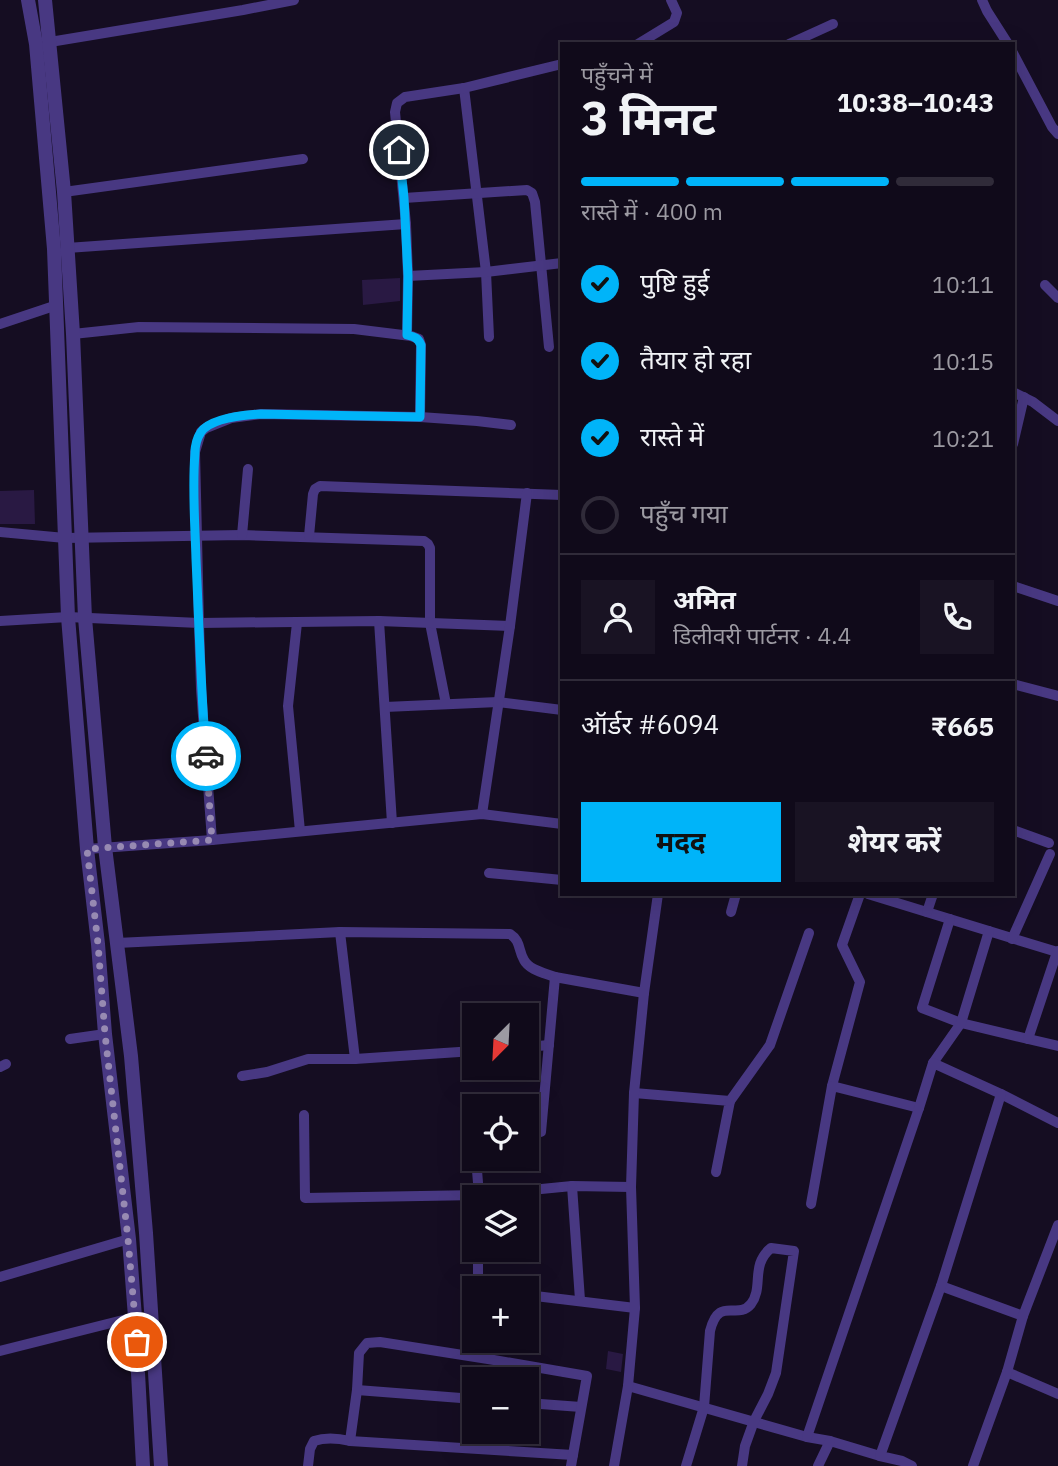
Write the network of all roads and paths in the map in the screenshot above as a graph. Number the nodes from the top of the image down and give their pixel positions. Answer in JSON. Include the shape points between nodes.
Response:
{"nodes":[{"id":1,"x":27,"y":0,"type":"edge"},
{"id":2,"x":45,"y":0,"type":"edge"},
{"id":3,"x":294,"y":0,"type":"edge"},
{"id":4,"x":671,"y":0,"type":"edge"},
{"id":5,"x":982,"y":0,"type":"edge"},
{"id":6,"x":833,"y":24,"type":"dead end"},
{"id":7,"x":50,"y":42,"type":"junction"},
{"id":8,"x":641,"y":42,"type":"edge"},
{"id":9,"x":793,"y":42,"type":"edge"},
{"id":10,"x":1007,"y":42,"type":"edge"},
{"id":11,"x":1015,"y":57,"type":"edge"},
{"id":12,"x":560,"y":64,"type":"edge"},
{"id":13,"x":464,"y":88,"type":"junction"},
{"id":14,"x":1058,"y":134,"type":"edge"},
{"id":15,"x":303,"y":159,"type":"dead end"},
{"id":16,"x":64,"y":192,"type":"junction"},
{"id":17,"x":476,"y":193,"type":"junction"},
{"id":18,"x":404,"y":198,"type":"junction"},
{"id":19,"x":406,"y":224,"type":"junction"},
{"id":20,"x":67,"y":248,"type":"junction"},
{"id":21,"x":560,"y":263,"type":"edge"},
{"id":22,"x":542,"y":265,"type":"junction"},
{"id":23,"x":486,"y":272,"type":"junction"},
{"id":24,"x":408,"y":276,"type":"junction"},
{"id":25,"x":1045,"y":285,"type":"dead end"},
{"id":26,"x":1058,"y":298,"type":"edge"},
{"id":27,"x":57,"y":305,"type":"junction"},
{"id":28,"x":0,"y":324,"type":"edge"},
{"id":29,"x":73,"y":334,"type":"junction"},
{"id":30,"x":407,"y":335,"type":"junction"},
{"id":31,"x":489,"y":337,"type":"dead end"},
{"id":32,"x":550,"y":347,"type":"dead end"},
{"id":33,"x":1015,"y":393,"type":"edge"},
{"id":34,"x":1024,"y":397,"type":"junction"},
{"id":35,"x":420,"y":417,"type":"junction"},
{"id":36,"x":1058,"y":421,"type":"edge"},
{"id":37,"x":511,"y":425,"type":"dead end"},
{"id":38,"x":1015,"y":435,"type":"edge"},
{"id":39,"x":248,"y":469,"type":"dead end"},
{"id":40,"x":527,"y":493,"type":"junction"},
{"id":41,"x":560,"y":495,"type":"edge"},
{"id":42,"x":0,"y":532,"type":"edge"},
{"id":43,"x":195,"y":535,"type":"junction"},
{"id":44,"x":242,"y":535,"type":"junction"},
{"id":45,"x":309,"y":536,"type":"junction"},
{"id":46,"x":65,"y":538,"type":"junction"},
{"id":47,"x":82,"y":538,"type":"junction"},
{"id":48,"x":1015,"y":587,"type":"edge"},
{"id":49,"x":1058,"y":601,"type":"edge"},
{"id":50,"x":68,"y":617,"type":"junction"},
{"id":51,"x":85,"y":618,"type":"junction"},
{"id":52,"x":0,"y":621,"type":"edge"},
{"id":53,"x":379,"y":621,"type":"junction"},
{"id":54,"x":199,"y":623,"type":"junction"},
{"id":55,"x":430,"y":623,"type":"junction"},
{"id":56,"x":297,"y":624,"type":"junction"},
{"id":57,"x":510,"y":626,"type":"junction"},
{"id":58,"x":1015,"y":685,"type":"edge"},
{"id":59,"x":1058,"y":696,"type":"edge"},
{"id":60,"x":498,"y":702,"type":"junction"},
{"id":61,"x":446,"y":704,"type":"junction"},
{"id":62,"x":385,"y":707,"type":"junction"},
{"id":63,"x":560,"y":710,"type":"edge"},
{"id":64,"x":482,"y":814,"type":"junction"},
{"id":65,"x":392,"y":823,"type":"junction"},
{"id":66,"x":560,"y":824,"type":"edge"},
{"id":67,"x":300,"y":831,"type":"junction"},
{"id":68,"x":1015,"y":831,"type":"edge"},
{"id":69,"x":212,"y":840,"type":"junction"},
{"id":70,"x":105,"y":847,"type":"junction"},
{"id":71,"x":87,"y":849,"type":"junction"},
{"id":72,"x":489,"y":873,"type":"dead end"},
{"id":73,"x":560,"y":880,"type":"edge"},
{"id":74,"x":658,"y":896,"type":"edge"},
{"id":75,"x":735,"y":896,"type":"edge"},
{"id":76,"x":859,"y":896,"type":"edge"},
{"id":77,"x":875,"y":896,"type":"edge"},
{"id":78,"x":932,"y":896,"type":"edge"},
{"id":79,"x":731,"y":912,"type":"dead end"},
{"id":80,"x":927,"y":912,"type":"junction"},
{"id":81,"x":950,"y":919,"type":"junction"},
{"id":82,"x":989,"y":931,"type":"junction"},
{"id":83,"x":340,"y":932,"type":"junction"},
{"id":84,"x":809,"y":933,"type":"dead end"},
{"id":85,"x":1012,"y":939,"type":"junction"},
{"id":86,"x":117,"y":943,"type":"junction"},
{"id":87,"x":1057,"y":951,"type":"edge"},
{"id":88,"x":555,"y":977,"type":"junction"},
{"id":89,"x":644,"y":993,"type":"junction"},
{"id":90,"x":961,"y":1023,"type":"junction"},
{"id":91,"x":105,"y":1034,"type":"junction"},
{"id":92,"x":70,"y":1038,"type":"dead end"},
{"id":93,"x":1028,"y":1039,"type":"junction"},
{"id":94,"x":539,"y":1045,"type":"edge"},
{"id":95,"x":549,"y":1045,"type":"junction"},
{"id":96,"x":1058,"y":1046,"type":"edge"},
{"id":97,"x":462,"y":1052,"type":"edge"},
{"id":98,"x":355,"y":1059,"type":"junction"},
{"id":99,"x":933,"y":1063,"type":"junction"},
{"id":100,"x":242,"y":1076,"type":"dead end"},
{"id":101,"x":832,"y":1086,"type":"junction"},
{"id":102,"x":634,"y":1093,"type":"junction"},
{"id":103,"x":1002,"y":1094,"type":"junction"},
{"id":104,"x":730,"y":1101,"type":"junction"},
{"id":105,"x":919,"y":1108,"type":"junction"},
{"id":106,"x":304,"y":1115,"type":"dead end"},
{"id":107,"x":1058,"y":1123,"type":"edge"},
{"id":108,"x":541,"y":1132,"type":"dead end"},
{"id":109,"x":716,"y":1172,"type":"dead end"},
{"id":110,"x":572,"y":1186,"type":"junction"},
{"id":111,"x":631,"y":1187,"type":"junction"},
{"id":112,"x":539,"y":1190,"type":"edge"},
{"id":113,"x":462,"y":1196,"type":"edge"},
{"id":114,"x":811,"y":1204,"type":"dead end"},
{"id":115,"x":1058,"y":1225,"type":"edge"},
{"id":116,"x":128,"y":1239,"type":"junction"},
{"id":117,"x":0,"y":1277,"type":"edge"},
{"id":118,"x":941,"y":1286,"type":"junction"},
{"id":119,"x":539,"y":1296,"type":"edge"},
{"id":120,"x":580,"y":1300,"type":"junction"},
{"id":121,"x":635,"y":1308,"type":"junction"},
{"id":122,"x":135,"y":1317,"type":"junction"},
{"id":123,"x":1023,"y":1317,"type":"junction"},
{"id":124,"x":0,"y":1351,"type":"edge"},
{"id":125,"x":1007,"y":1372,"type":"junction"},
{"id":126,"x":628,"y":1386,"type":"junction"},
{"id":127,"x":357,"y":1390,"type":"junction"},
{"id":128,"x":1058,"y":1394,"type":"edge"},
{"id":129,"x":462,"y":1398,"type":"edge"},
{"id":130,"x":539,"y":1404,"type":"edge"},
{"id":131,"x":581,"y":1407,"type":"junction"},
{"id":132,"x":704,"y":1407,"type":"junction"},
{"id":133,"x":754,"y":1421,"type":"junction"},
{"id":134,"x":807,"y":1437,"type":"junction"},
{"id":135,"x":349,"y":1441,"type":"junction"},
{"id":136,"x":830,"y":1441,"type":"junction"},
{"id":137,"x":880,"y":1457,"type":"junction"},
{"id":138,"x":572,"y":1461,"type":"edge"},
{"id":139,"x":905,"y":1464,"type":"edge"},
{"id":140,"x":143,"y":1466,"type":"edge"},
{"id":141,"x":161,"y":1466,"type":"edge"},
{"id":142,"x":308,"y":1466,"type":"edge"},
{"id":143,"x":614,"y":1466,"type":"edge"},
{"id":144,"x":686,"y":1466,"type":"edge"},
{"id":145,"x":742,"y":1466,"type":"edge"},
{"id":146,"x":818,"y":1466,"type":"edge"},
{"id":147,"x":973,"y":1466,"type":"edge"}],
"edges":[{"from":1,"to":27,"type":"street","via":[[36,44]]},
{"from":2,"to":7,"type":"street"},
{"from":3,"to":7,"type":"street"},
{"from":4,"to":8,"type":"street","via":[[677,13],[674,22]]},
{"from":5,"to":10,"type":"street"},
{"from":6,"to":9,"type":"street"},
{"from":7,"to":16,"type":"street"},
{"from":11,"to":14,"type":"street"},
{"from":12,"to":13,"type":"street"},
{"from":13,"to":17,"type":"street"},
{"from":13,"to":18,"type":"street","via":[[405,97],[397,103]]},
{"from":15,"to":16,"type":"street"},
{"from":16,"to":20,"type":"street"},
{"from":17,"to":18,"type":"street"},
{"from":17,"to":22,"type":"street","via":[[532,193]]},
{"from":17,"to":23,"type":"street"},
{"from":18,"to":19,"type":"street"},
{"from":19,"to":20,"type":"street"},
{"from":19,"to":24,"type":"street"},
{"from":20,"to":29,"type":"street"},
{"from":21,"to":22,"type":"street"},
{"from":22,"to":23,"type":"street"},
{"from":22,"to":32,"type":"street"},
{"from":23,"to":24,"type":"street"},
{"from":23,"to":31,"type":"street"},
{"from":24,"to":30,"type":"street"},
{"from":25,"to":26,"type":"street"},
{"from":27,"to":28,"type":"street"},
{"from":27,"to":46,"type":"street"},
{"from":29,"to":30,"type":"street","via":[[139,327],[354,329]]},
{"from":29,"to":47,"type":"street"},
{"from":30,"to":35,"type":"street","via":[[421,345]]},
{"from":33,"to":34,"type":"street"},
{"from":34,"to":36,"type":"street"},
{"from":34,"to":38,"type":"street"},
{"from":35,"to":37,"type":"street"},
{"from":35,"to":43,"type":"street","via":[[261,414],[212,424],[196,443]]},
{"from":39,"to":44,"type":"street"},
{"from":40,"to":41,"type":"street"},
{"from":40,"to":45,"type":"street","via":[[320,486],[312,496]]},
{"from":40,"to":57,"type":"street"},
{"from":42,"to":46,"type":"street"},
{"from":43,"to":44,"type":"street"},
{"from":43,"to":47,"type":"street"},
{"from":43,"to":54,"type":"street"},
{"from":44,"to":45,"type":"street"},
{"from":45,"to":55,"type":"street","via":[[424,541],[430,548]]},
{"from":46,"to":47,"type":"street"},
{"from":46,"to":50,"type":"street"},
{"from":47,"to":51,"type":"street"},
{"from":48,"to":49,"type":"street"},
{"from":50,"to":51,"type":"street"},
{"from":50,"to":52,"type":"street"},
{"from":50,"to":71,"type":"street"},
{"from":51,"to":54,"type":"street"},
{"from":51,"to":70,"type":"street"},
{"from":53,"to":55,"type":"street"},
{"from":53,"to":56,"type":"street"},
{"from":53,"to":62,"type":"street"},
{"from":54,"to":56,"type":"street"},
{"from":54,"to":69,"type":"street"},
{"from":55,"to":57,"type":"street"},
{"from":55,"to":61,"type":"street"},
{"from":56,"to":67,"type":"street","via":[[288,706]]},
{"from":57,"to":60,"type":"street"},
{"from":58,"to":59,"type":"street"},
{"from":60,"to":61,"type":"street"},
{"from":60,"to":63,"type":"street"},
{"from":60,"to":64,"type":"street"},
{"from":61,"to":62,"type":"street"},
{"from":62,"to":65,"type":"street"},
{"from":64,"to":65,"type":"street"},
{"from":64,"to":66,"type":"street"},
{"from":65,"to":67,"type":"street"},
{"from":67,"to":69,"type":"street"},
{"from":68,"to":85,"type":"street","via":[[1049,849]]},
{"from":69,"to":70,"type":"street"},
{"from":70,"to":71,"type":"street"},
{"from":70,"to":86,"type":"street"},
{"from":71,"to":91,"type":"street"},
{"from":72,"to":73,"type":"street"},
{"from":74,"to":89,"type":"street"},
{"from":75,"to":79,"type":"street"},
{"from":76,"to":101,"type":"street","via":[[842,944],[860,982]]},
{"from":77,"to":80,"type":"street"},
{"from":78,"to":80,"type":"street"},
{"from":80,"to":81,"type":"street"},
{"from":81,"to":82,"type":"street"},
{"from":81,"to":90,"type":"street","via":[[922,1008]]},
{"from":82,"to":85,"type":"street"},
{"from":82,"to":90,"type":"street"},
{"from":83,"to":86,"type":"street"},
{"from":83,"to":88,"type":"street","via":[[510,934],[531,968]]},
{"from":83,"to":98,"type":"street"},
{"from":84,"to":104,"type":"street","via":[[770,1045]]},
{"from":85,"to":87,"type":"street"},
{"from":86,"to":141,"type":"street","via":[[146,1233]]},
{"from":87,"to":93,"type":"street"},
{"from":88,"to":89,"type":"street"},
{"from":88,"to":95,"type":"street"},
{"from":89,"to":102,"type":"street"},
{"from":90,"to":93,"type":"street"},
{"from":90,"to":99,"type":"street"},
{"from":91,"to":92,"type":"street"},
{"from":91,"to":116,"type":"street"},
{"from":93,"to":96,"type":"street"},
{"from":94,"to":95,"type":"street"},
{"from":95,"to":108,"type":"street"},
{"from":97,"to":98,"type":"street"},
{"from":98,"to":100,"type":"street","via":[[308,1059]]},
{"from":99,"to":103,"type":"street"},
{"from":99,"to":105,"type":"street"},
{"from":101,"to":105,"type":"street"},
{"from":101,"to":114,"type":"street"},
{"from":102,"to":104,"type":"street"},
{"from":102,"to":111,"type":"street"},
{"from":103,"to":107,"type":"street"},
{"from":103,"to":118,"type":"street"},
{"from":104,"to":109,"type":"street"},
{"from":105,"to":134,"type":"street"},
{"from":106,"to":113,"type":"street","via":[[305,1198]]},
{"from":110,"to":111,"type":"street"},
{"from":110,"to":112,"type":"street"},
{"from":110,"to":120,"type":"street"},
{"from":111,"to":121,"type":"street"},
{"from":115,"to":123,"type":"street"},
{"from":116,"to":117,"type":"street"},
{"from":116,"to":122,"type":"street"},
{"from":118,"to":123,"type":"street"},
{"from":118,"to":137,"type":"street"},
{"from":119,"to":120,"type":"street"},
{"from":120,"to":121,"type":"street"},
{"from":121,"to":126,"type":"street"},
{"from":122,"to":124,"type":"street"},
{"from":122,"to":140,"type":"street"},
{"from":123,"to":125,"type":"street"},
{"from":125,"to":128,"type":"street"},
{"from":125,"to":147,"type":"street"},
{"from":126,"to":132,"type":"street"},
{"from":126,"to":143,"type":"street"},
{"from":127,"to":129,"type":"street"},
{"from":127,"to":131,"type":"street","via":[[359,1353],[367,1343],[380,1342],[587,1376]]},
{"from":127,"to":135,"type":"street"},
{"from":130,"to":131,"type":"street"},
{"from":131,"to":138,"type":"street"},
{"from":132,"to":133,"type":"street"},
{"from":132,"to":133,"type":"street","via":[[713,1319],[717,1313],[744,1310],[751,1303],[763,1254],[771,1248],[794,1251],[776,1373]]},
{"from":132,"to":144,"type":"street"},
{"from":133,"to":134,"type":"street"},
{"from":133,"to":145,"type":"street"},
{"from":134,"to":136,"type":"street"},
{"from":135,"to":138,"type":"street"},
{"from":135,"to":142,"type":"street","via":[[314,1441]]},
{"from":136,"to":137,"type":"street"},
{"from":136,"to":146,"type":"street"},
{"from":137,"to":139,"type":"street"}]}
